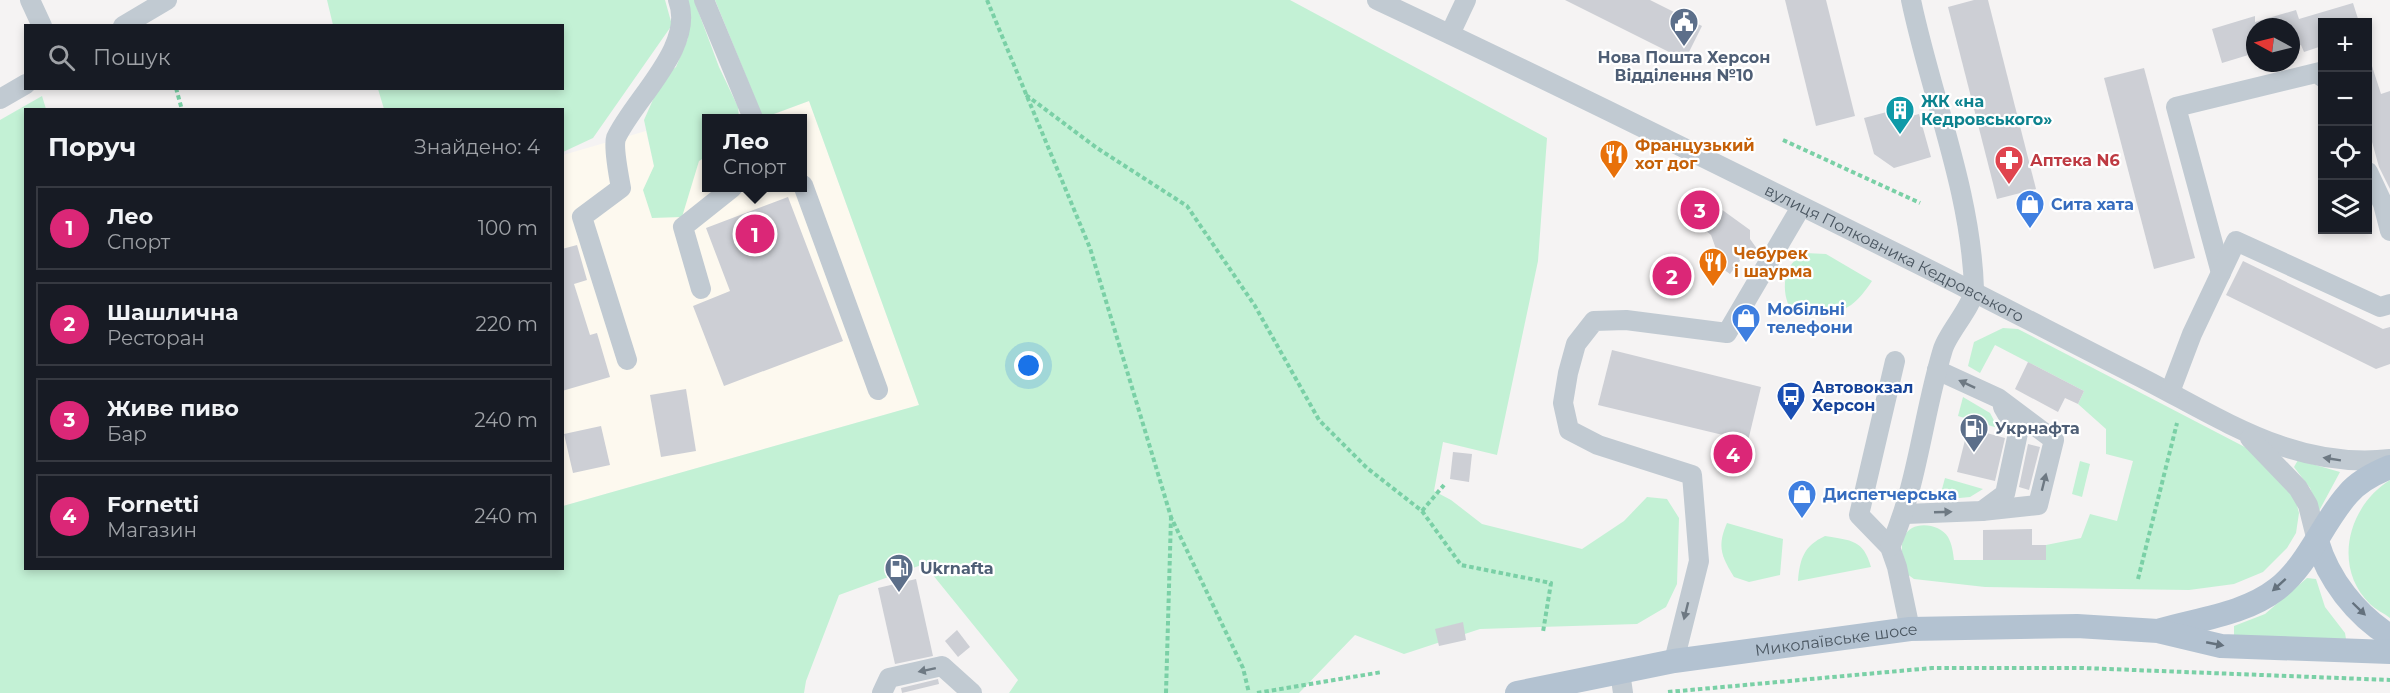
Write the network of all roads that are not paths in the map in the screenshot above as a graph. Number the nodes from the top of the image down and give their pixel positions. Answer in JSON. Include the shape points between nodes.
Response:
{"nodes":[{"id":1,"x":30,"y":0,"type":"edge"},
{"id":2,"x":167,"y":0,"type":"edge"},
{"id":3,"x":678,"y":0,"type":"edge"},
{"id":4,"x":704,"y":0,"type":"edge"},
{"id":5,"x":1377,"y":0,"type":"edge"},
{"id":6,"x":1466,"y":0,"type":"edge"},
{"id":7,"x":1911,"y":0,"type":"edge"},
{"id":8,"x":41,"y":24,"type":"edge"},
{"id":9,"x":126,"y":24,"type":"edge"},
{"id":10,"x":1450,"y":34,"type":"junction"},
{"id":11,"x":2318,"y":72,"type":"edge"},
{"id":12,"x":24,"y":85,"type":"edge"},
{"id":13,"x":0,"y":99,"type":"edge"},
{"id":14,"x":751,"y":114,"type":"edge"},
{"id":15,"x":2371,"y":180,"type":"edge"},
{"id":16,"x":727,"y":192,"type":"edge"},
{"id":17,"x":806,"y":192,"type":"edge"},
{"id":18,"x":1801,"y":207,"type":"junction"},
{"id":19,"x":2390,"y":231,"type":"edge"},
{"id":20,"x":2221,"y":273,"type":"junction"},
{"id":21,"x":701,"y":289,"type":"dead end"},
{"id":22,"x":1974,"y":293,"type":"junction"},
{"id":23,"x":2390,"y":304,"type":"edge"},
{"id":24,"x":627,"y":360,"type":"dead end"},
{"id":25,"x":1895,"y":361,"type":"dead end"},
{"id":26,"x":1937,"y":370,"type":"junction"},
{"id":27,"x":878,"y":390,"type":"dead end"},
{"id":28,"x":2170,"y":392,"type":"junction"},
{"id":29,"x":1998,"y":399,"type":"junction"},
{"id":30,"x":2246,"y":434,"type":"junction"},
{"id":31,"x":2390,"y":459,"type":"edge"},
{"id":32,"x":2390,"y":466,"type":"edge"},
{"id":33,"x":1982,"y":511,"type":"junction"},
{"id":34,"x":1905,"y":514,"type":"junction"},
{"id":35,"x":2317,"y":541,"type":"junction"},
{"id":36,"x":1890,"y":546,"type":"junction"},
{"id":37,"x":1910,"y":629,"type":"junction"},
{"id":38,"x":2158,"y":631,"type":"junction"},
{"id":39,"x":2390,"y":636,"type":"edge"},
{"id":40,"x":2390,"y":652,"type":"edge"},
{"id":41,"x":1674,"y":661,"type":"junction"},
{"id":42,"x":1621,"y":683,"type":"edge"},
{"id":43,"x":882,"y":693,"type":"edge"},
{"id":44,"x":972,"y":693,"type":"edge"},
{"id":45,"x":1517,"y":693,"type":"edge"}],
"edges":[{"from":1,"to":8,"type":"street"},
{"from":2,"to":9,"type":"street"},
{"from":3,"to":24,"type":"street","via":[[682,17],[673,50],[615,140],[621,188],[582,217]]},
{"from":4,"to":14,"type":"street"},
{"from":5,"to":10,"type":"street","name":"вулиця Полковника Кедровського"},
{"from":6,"to":10,"type":"street"},
{"from":7,"to":22,"type":"street","via":[[1962,201]]},
{"from":10,"to":18,"type":"street","name":"вулиця Полковника Кедровського"},
{"from":11,"to":20,"type":"street","via":[[2176,107]]},
{"from":12,"to":13,"type":"street"},
{"from":15,"to":19,"type":"street"},
{"from":16,"to":21,"type":"street","via":[[683,227]]},
{"from":17,"to":27,"type":"street"},
{"from":18,"to":22,"type":"street","name":"вулиця Полковника Кедровського"},
{"from":18,"to":41,"type":"street","one_way":true,"via":[[1727,333],[1626,320],[1593,321],[1576,344],[1563,403],[1569,430],[1598,445],[1692,475],[1699,561]]},
{"from":20,"to":23,"type":"street","via":[[2236,241],[2380,307]]},
{"from":20,"to":28,"type":"street"},
{"from":22,"to":26,"type":"street","via":[[1943,346]]},
{"from":22,"to":28,"type":"street","name":"вулиця Полковника Кедровського"},
{"from":25,"to":36,"type":"street","via":[[1859,515]]},
{"from":29,"to":26,"type":"street","one_way":true},
{"from":26,"to":34,"type":"street"},
{"from":28,"to":30,"type":"street","name":"вулиця Полковника Кедровського"},
{"from":29,"to":33,"type":"street","via":[[2018,433],[2005,494]]},
{"from":33,"to":29,"type":"street","one_way":true,"via":[[2038,505],[2054,440]]},
{"from":31,"to":30,"type":"street","name":"вулиця Полковника Кедровського","one_way":true,"via":[[2344,461],[2311,456]]},
{"from":30,"to":35,"type":"street","name":"вулиця Полковника Кедровського","via":[[2298,488],[2308,505]]},
{"from":32,"to":35,"type":"main road","name":"Миколаївське шосе","via":[[2349,492]]},
{"from":34,"to":33,"type":"street","one_way":true},
{"from":34,"to":36,"type":"street"},
{"from":35,"to":38,"type":"main road","name":"Миколаївське шосе","one_way":true,"via":[[2277,588],[2257,602]]},
{"from":35,"to":39,"type":"main road","one_way":true,"via":[[2322,559],[2349,600]]},
{"from":36,"to":37,"type":"street"},
{"from":37,"to":38,"type":"main road","name":"Миколаївське шосе","via":[[2077,626]]},
{"from":37,"to":41,"type":"main road","name":"Миколаївське шосе"},
{"from":38,"to":40,"type":"main road","name":"Миколаївське шосе","one_way":true,"via":[[2222,646]]},
{"from":41,"to":42,"type":"main road","name":"Миколаївське шосе"},
{"from":42,"to":45,"type":"main road","name":"Миколаївське шосе"},
{"from":44,"to":43,"type":"street","one_way":true,"via":[[942,666],[889,678]]}]}
